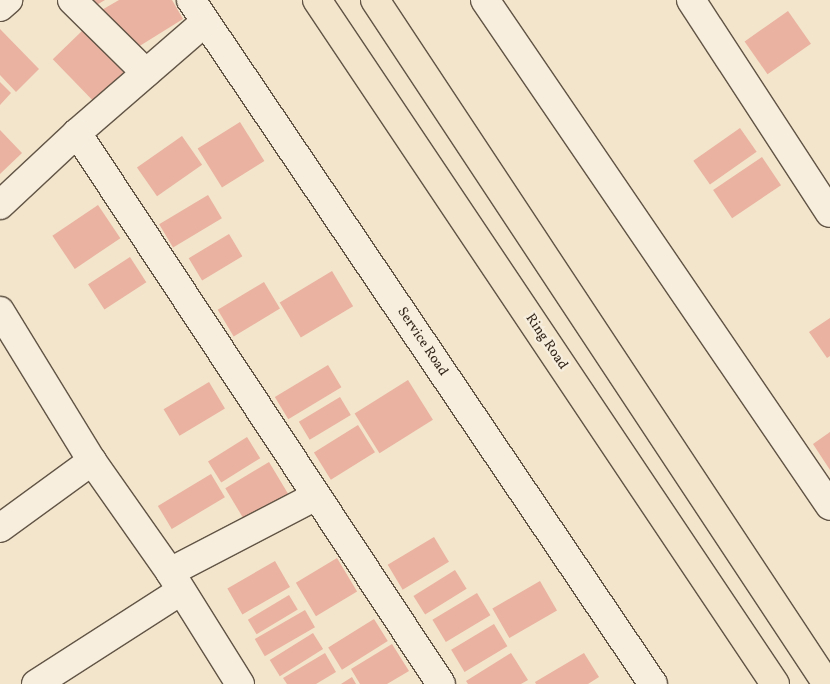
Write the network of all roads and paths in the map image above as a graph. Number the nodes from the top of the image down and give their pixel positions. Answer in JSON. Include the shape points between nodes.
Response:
{"nodes":[{"id":1,"x":8,"y":0,"type":"edge"},
{"id":2,"x":72,"y":0,"type":"edge"},
{"id":3,"x":318,"y":0,"type":"edge"},
{"id":4,"x":375,"y":0,"type":"edge"},
{"id":5,"x":485,"y":0,"type":"edge"},
{"id":6,"x":691,"y":0,"type":"edge"},
{"id":7,"x":0,"y":7,"type":"edge"},
{"id":8,"x":198,"y":11,"type":"edge"},
{"id":9,"x":146,"y":73,"type":"junction"},
{"id":10,"x":78,"y":133,"type":"junction"},
{"id":11,"x":0,"y":205,"type":"edge"},
{"id":12,"x":830,"y":213,"type":"edge"},
{"id":13,"x":0,"y":311,"type":"edge"},
{"id":14,"x":92,"y":461,"type":"junction"},
{"id":15,"x":316,"y":496,"type":"junction"},
{"id":16,"x":830,"y":506,"type":"edge"},
{"id":17,"x":4,"y":519,"type":"edge"},
{"id":18,"x":175,"y":582,"type":"junction"},
{"id":19,"x":36,"y":684,"type":"edge"},
{"id":20,"x":240,"y":684,"type":"edge"},
{"id":21,"x":441,"y":684,"type":"edge"},
{"id":22,"x":653,"y":684,"type":"edge"},
{"id":23,"x":775,"y":684,"type":"edge"},
{"id":24,"x":827,"y":684,"type":"edge"}],
"edges":[{"from":1,"to":7,"type":"street"},
{"from":2,"to":9,"type":"street"},
{"from":3,"to":23,"type":"main road","name":"Ring Road"},
{"from":4,"to":24,"type":"main road"},
{"from":5,"to":16,"type":"street"},
{"from":6,"to":12,"type":"street"},
{"from":8,"to":9,"type":"street"},
{"from":8,"to":22,"type":"street","name":"Service Road"},
{"from":9,"to":10,"type":"street"},
{"from":10,"to":11,"type":"street"},
{"from":10,"to":15,"type":"street"},
{"from":13,"to":14,"type":"street"},
{"from":14,"to":17,"type":"street"},
{"from":14,"to":18,"type":"street"},
{"from":15,"to":18,"type":"street"},
{"from":15,"to":21,"type":"street"},
{"from":18,"to":19,"type":"street"},
{"from":18,"to":20,"type":"street"}]}
